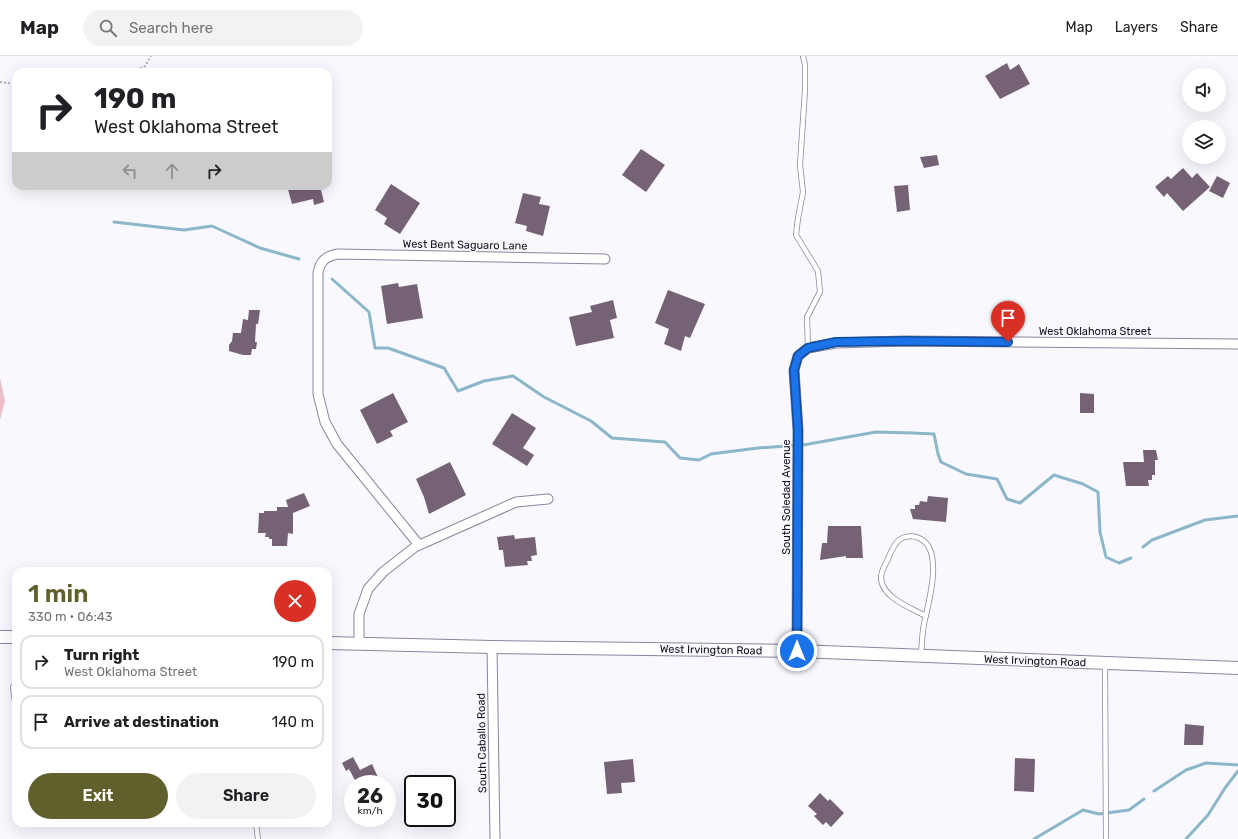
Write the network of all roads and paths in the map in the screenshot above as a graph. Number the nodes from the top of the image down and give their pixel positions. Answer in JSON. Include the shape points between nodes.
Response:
{"nodes":[{"id":1,"x":151,"y":56,"type":"edge"},
{"id":2,"x":803,"y":56,"type":"edge"},
{"id":3,"x":141,"y":68,"type":"edge"},
{"id":4,"x":0,"y":82,"type":"edge"},
{"id":5,"x":12,"y":84,"type":"edge"},
{"id":6,"x":605,"y":259,"type":"dead end"},
{"id":7,"x":1238,"y":344,"type":"edge"},
{"id":8,"x":808,"y":348,"type":"junction"},
{"id":9,"x":548,"y":499,"type":"dead end"},
{"id":10,"x":418,"y":545,"type":"junction"},
{"id":11,"x":926,"y":616,"type":"junction"},
{"id":12,"x":0,"y":637,"type":"edge"},
{"id":13,"x":12,"y":637,"type":"edge"},
{"id":14,"x":332,"y":643,"type":"edge"},
{"id":15,"x":359,"y":644,"type":"junction"},
{"id":16,"x":492,"y":647,"type":"junction"},
{"id":17,"x":797,"y":651,"type":"junction"},
{"id":18,"x":921,"y":656,"type":"junction"},
{"id":19,"x":1105,"y":663,"type":"junction"},
{"id":20,"x":1238,"y":668,"type":"edge"},
{"id":21,"x":256,"y":827,"type":"edge"},
{"id":22,"x":258,"y":839,"type":"edge"},
{"id":23,"x":495,"y":839,"type":"edge"},
{"id":24,"x":1106,"y":839,"type":"edge"}],
"edges":[{"from":1,"to":3,"type":"path"},
{"from":2,"to":8,"type":"lane","via":[[805,90],[800,165],[803,192],[796,235],[818,271],[820,292],[807,317]]},
{"from":4,"to":5,"type":"path"},
{"from":6,"to":10,"type":"street","name":"West Bent Saguaro Lane","via":[[338,254],[325,258],[319,267],[318,394],[325,422],[337,444]]},
{"from":7,"to":8,"type":"street","name":"West Oklahoma Street","via":[[904,341],[836,342]]},
{"from":8,"to":17,"type":"street","name":"South Soledad Avenue","via":[[798,356],[794,370],[798,430]]},
{"from":9,"to":10,"type":"street","via":[[516,502]]},
{"from":10,"to":15,"type":"street","via":[[382,572],[368,589],[359,614]]},
{"from":11,"to":11,"type":"lane","via":[[933,580],[932,554],[922,538],[907,537],[895,546],[881,573],[881,581],[889,595]]},
{"from":11,"to":18,"type":"lane"},
{"from":12,"to":13,"type":"main road"},
{"from":14,"to":15,"type":"main road","name":"West Irvington Road"},
{"from":15,"to":16,"type":"main road","name":"West Irvington Road"},
{"from":16,"to":17,"type":"main road","name":"West Irvington Road"},
{"from":16,"to":23,"type":"street","name":"South Caballo Road"},
{"from":17,"to":18,"type":"main road","name":"West Irvington Road"},
{"from":18,"to":19,"type":"main road","name":"West Irvington Road"},
{"from":19,"to":20,"type":"main road","name":"West Irvington Road"},
{"from":19,"to":24,"type":"lane"},
{"from":21,"to":22,"type":"lane"}]}
